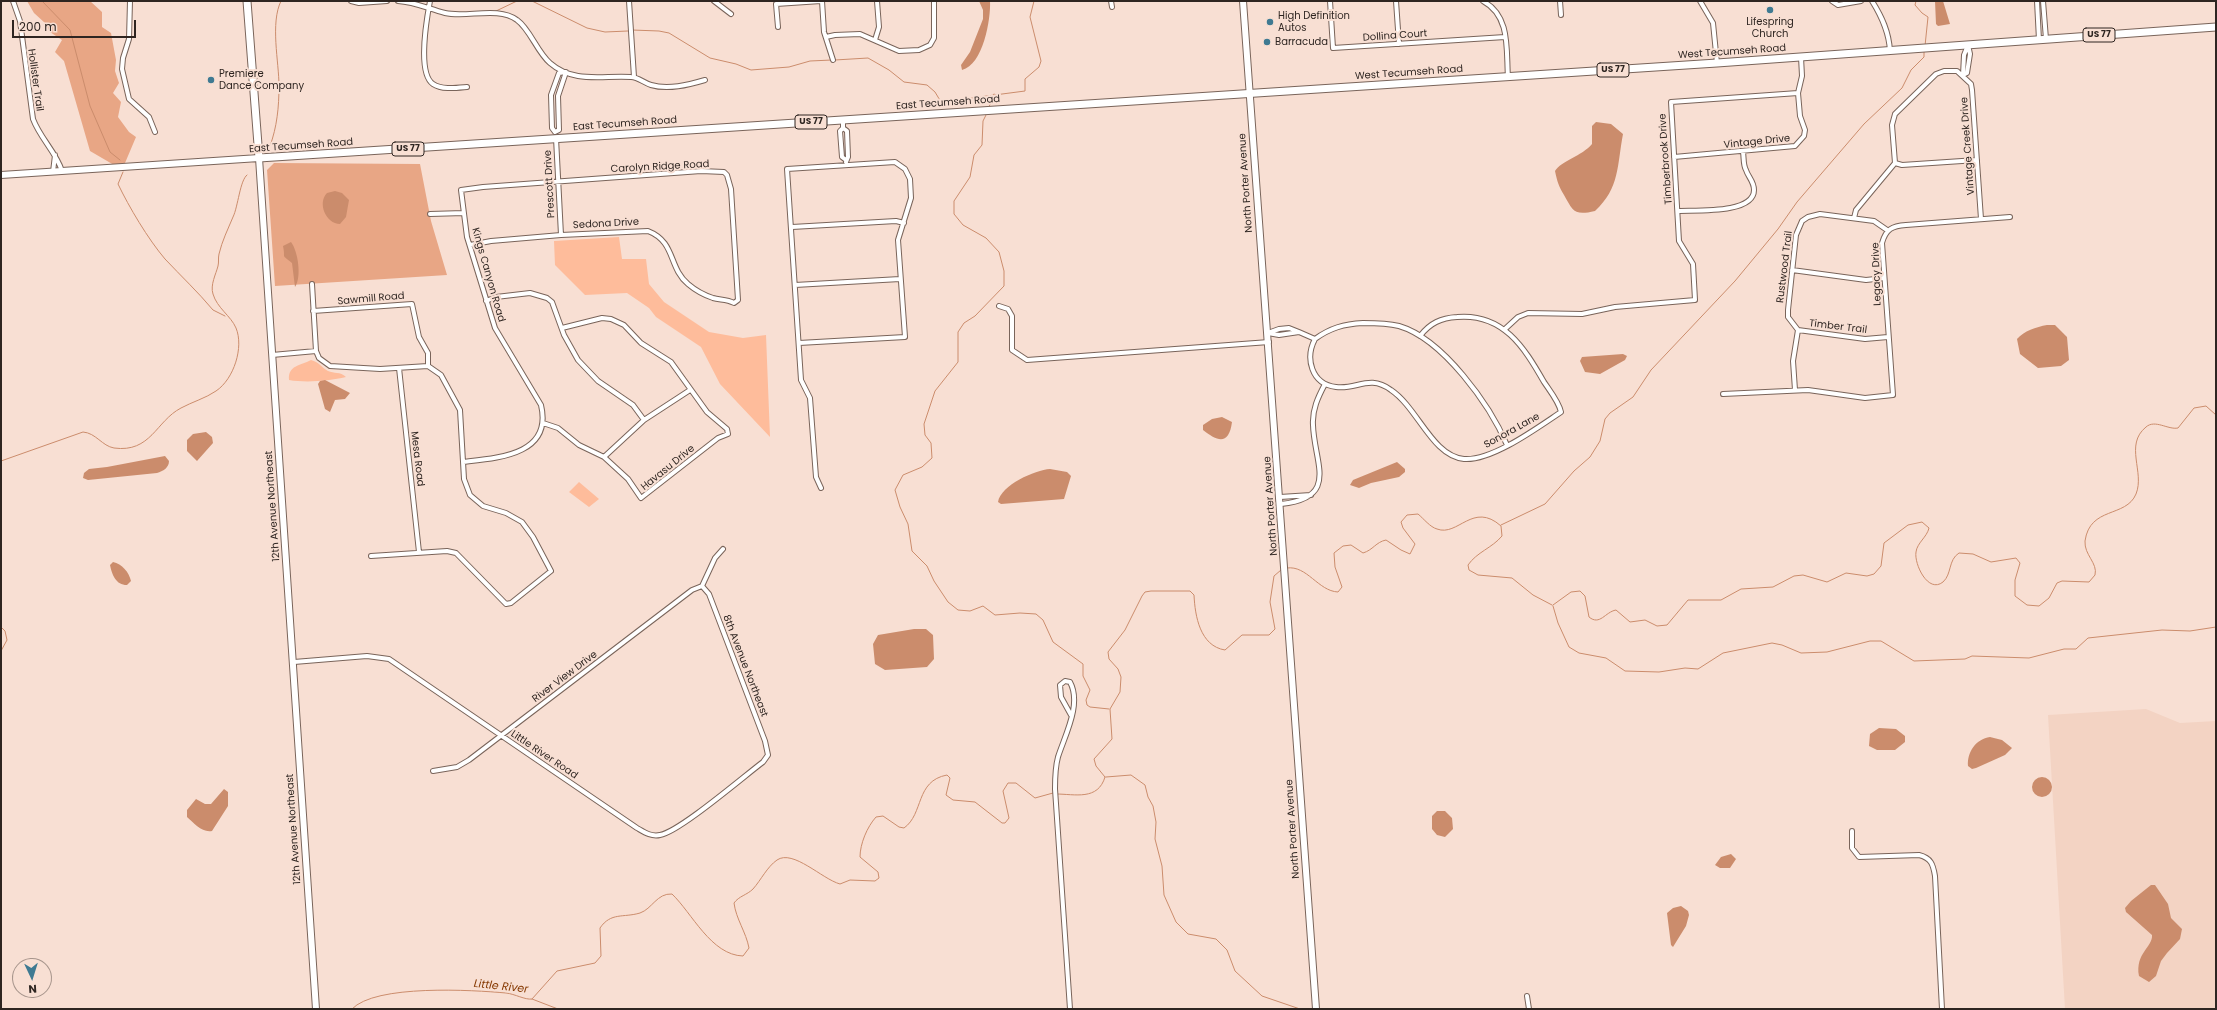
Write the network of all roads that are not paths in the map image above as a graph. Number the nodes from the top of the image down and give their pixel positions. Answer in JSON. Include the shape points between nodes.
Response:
{"nodes":[{"id":1,"x":13,"y":1,"type":"edge"},
{"id":2,"x":130,"y":1,"type":"edge"},
{"id":3,"x":247,"y":1,"type":"edge"},
{"id":4,"x":351,"y":1,"type":"edge"},
{"id":5,"x":387,"y":1,"type":"edge"},
{"id":6,"x":398,"y":1,"type":"edge"},
{"id":7,"x":430,"y":1,"type":"edge"},
{"id":8,"x":629,"y":1,"type":"edge"},
{"id":9,"x":714,"y":1,"type":"edge"},
{"id":10,"x":821,"y":1,"type":"edge"},
{"id":11,"x":877,"y":1,"type":"edge"},
{"id":12,"x":934,"y":1,"type":"edge"},
{"id":13,"x":1111,"y":1,"type":"edge"},
{"id":14,"x":1243,"y":1,"type":"edge"},
{"id":15,"x":1330,"y":1,"type":"edge"},
{"id":16,"x":1396,"y":1,"type":"edge"},
{"id":17,"x":1483,"y":1,"type":"edge"},
{"id":18,"x":1496,"y":1,"type":"edge"},
{"id":19,"x":1560,"y":1,"type":"edge"},
{"id":20,"x":1700,"y":1,"type":"edge"},
{"id":21,"x":1832,"y":1,"type":"edge"},
{"id":22,"x":1861,"y":1,"type":"edge"},
{"id":23,"x":1872,"y":1,"type":"edge"},
{"id":24,"x":2037,"y":1,"type":"edge"},
{"id":25,"x":2043,"y":1,"type":"edge"},
{"id":26,"x":1492,"y":6,"type":"junction"},
{"id":27,"x":429,"y":7,"type":"junction"},
{"id":28,"x":1112,"y":7,"type":"dead end"},
{"id":29,"x":731,"y":14,"type":"dead end"},
{"id":30,"x":1561,"y":15,"type":"dead end"},
{"id":31,"x":778,"y":27,"type":"dead end"},
{"id":32,"x":2216,"y":27,"type":"edge"},
{"id":33,"x":826,"y":37,"type":"junction"},
{"id":34,"x":1505,"y":37,"type":"junction"},
{"id":35,"x":2043,"y":39,"type":"junction"},
{"id":36,"x":875,"y":40,"type":"junction"},
{"id":37,"x":1399,"y":44,"type":"junction"},
{"id":38,"x":1968,"y":45,"type":"junction"},
{"id":39,"x":1890,"y":50,"type":"junction"},
{"id":40,"x":1801,"y":57,"type":"junction"},
{"id":41,"x":833,"y":60,"type":"dead end"},
{"id":42,"x":1717,"y":63,"type":"junction"},
{"id":43,"x":566,"y":72,"type":"junction"},
{"id":44,"x":1963,"y":75,"type":"junction"},
{"id":45,"x":634,"y":77,"type":"junction"},
{"id":46,"x":1508,"y":77,"type":"junction"},
{"id":47,"x":705,"y":80,"type":"dead end"},
{"id":48,"x":467,"y":87,"type":"dead end"},
{"id":49,"x":1250,"y":93,"type":"junction"},
{"id":50,"x":1798,"y":93,"type":"junction"},
{"id":51,"x":843,"y":120,"type":"junction"},
{"id":52,"x":154,"y":132,"type":"dead end"},
{"id":53,"x":555,"y":135,"type":"junction"},
{"id":54,"x":1743,"y":152,"type":"junction"},
{"id":55,"x":55,"y":155,"type":"junction"},
{"id":56,"x":1674,"y":156,"type":"junction"},
{"id":57,"x":259,"y":158,"type":"junction"},
{"id":58,"x":1977,"y":160,"type":"junction"},
{"id":59,"x":846,"y":162,"type":"junction"},
{"id":60,"x":1895,"y":162,"type":"junction"},
{"id":61,"x":62,"y":171,"type":"junction"},
{"id":62,"x":53,"y":172,"type":"junction"},
{"id":63,"x":1,"y":175,"type":"edge"},
{"id":64,"x":558,"y":181,"type":"junction"},
{"id":65,"x":461,"y":190,"type":"joint"},
{"id":66,"x":1678,"y":211,"type":"junction"},
{"id":67,"x":430,"y":214,"type":"dead end"},
{"id":68,"x":464,"y":214,"type":"junction"},
{"id":69,"x":2010,"y":217,"type":"dead end"},
{"id":70,"x":1854,"y":218,"type":"junction"},
{"id":71,"x":1981,"y":219,"type":"junction"},
{"id":72,"x":904,"y":223,"type":"junction"},
{"id":73,"x":792,"y":227,"type":"junction"},
{"id":74,"x":1887,"y":230,"type":"junction"},
{"id":75,"x":561,"y":235,"type":"junction"},
{"id":76,"x":470,"y":245,"type":"junction"},
{"id":77,"x":1792,"y":270,"type":"junction"},
{"id":78,"x":1884,"y":278,"type":"junction"},
{"id":79,"x":900,"y":279,"type":"junction"},
{"id":80,"x":312,"y":284,"type":"dead end"},
{"id":81,"x":795,"y":286,"type":"junction"},
{"id":82,"x":486,"y":301,"type":"junction"},
{"id":83,"x":734,"y":303,"type":"joint"},
{"id":84,"x":1000,"y":306,"type":"dead end"},
{"id":85,"x":313,"y":311,"type":"junction"},
{"id":86,"x":562,"y":328,"type":"junction"},
{"id":87,"x":1505,"y":329,"type":"junction"},
{"id":88,"x":1798,"y":330,"type":"junction"},
{"id":89,"x":1268,"y":333,"type":"junction"},
{"id":90,"x":1420,"y":336,"type":"junction"},
{"id":91,"x":1888,"y":337,"type":"junction"},
{"id":92,"x":1315,"y":339,"type":"junction"},
{"id":93,"x":1269,"y":342,"type":"junction"},
{"id":94,"x":799,"y":344,"type":"junction"},
{"id":95,"x":316,"y":351,"type":"junction"},
{"id":96,"x":272,"y":355,"type":"junction"},
{"id":97,"x":428,"y":366,"type":"junction"},
{"id":98,"x":399,"y":368,"type":"junction"},
{"id":99,"x":1325,"y":384,"type":"junction"},
{"id":100,"x":690,"y":390,"type":"junction"},
{"id":101,"x":1795,"y":390,"type":"junction"},
{"id":102,"x":1723,"y":394,"type":"dead end"},
{"id":103,"x":644,"y":420,"type":"junction"},
{"id":104,"x":543,"y":423,"type":"junction"},
{"id":105,"x":1507,"y":445,"type":"junction"},
{"id":106,"x":604,"y":457,"type":"junction"},
{"id":107,"x":462,"y":462,"type":"junction"},
{"id":108,"x":821,"y":488,"type":"dead end"},
{"id":109,"x":1311,"y":494,"type":"junction"},
{"id":110,"x":1280,"y":497,"type":"junction"},
{"id":111,"x":1281,"y":504,"type":"junction"},
{"id":112,"x":723,"y":549,"type":"dead end"},
{"id":113,"x":419,"y":552,"type":"junction"},
{"id":114,"x":371,"y":556,"type":"dead end"},
{"id":115,"x":702,"y":586,"type":"junction"},
{"id":116,"x":294,"y":662,"type":"junction"},
{"id":117,"x":1071,"y":715,"type":"junction"},
{"id":118,"x":502,"y":735,"type":"junction"},
{"id":119,"x":768,"y":755,"type":"joint"},
{"id":120,"x":433,"y":771,"type":"dead end"},
{"id":121,"x":1852,"y":830,"type":"dead end"},
{"id":122,"x":1527,"y":996,"type":"dead end"},
{"id":123,"x":316,"y":1009,"type":"edge"},
{"id":124,"x":1070,"y":1009,"type":"edge"},
{"id":125,"x":1316,"y":1009,"type":"edge"},
{"id":126,"x":1528,"y":1009,"type":"edge"},
{"id":127,"x":1942,"y":1009,"type":"edge"}],
"edges":[{"from":1,"to":55,"type":"street","name":"Hollister Trail","via":[[20,21],[33,119]]},
{"from":2,"to":52,"type":"street","via":[[129,38],[122,69],[129,99],[149,117]]},
{"from":3,"to":57,"type":"main road","name":"12th Avenue Northeast"},
{"from":4,"to":5,"type":"street"},
{"from":6,"to":27,"type":"street"},
{"from":7,"to":27,"type":"street"},
{"from":8,"to":45,"type":"street"},
{"from":9,"to":29,"type":"street"},
{"from":10,"to":31,"type":"street","via":[[776,4]]},
{"from":10,"to":33,"type":"street"},
{"from":11,"to":36,"type":"street","via":[[879,27]]},
{"from":12,"to":36,"type":"street","via":[[934,38],[927,47],[909,52],[894,49]]},
{"from":13,"to":28,"type":"street"},
{"from":14,"to":49,"type":"main road","name":"North Porter Avenue"},
{"from":15,"to":37,"type":"street","name":"Dollina Court","via":[[1333,48]]},
{"from":16,"to":37,"type":"street"},
{"from":17,"to":26,"type":"street"},
{"from":18,"to":26,"type":"street"},
{"from":19,"to":30,"type":"street"},
{"from":20,"to":42,"type":"street","via":[[1713,23]]},
{"from":21,"to":22,"type":"street","via":[[1838,5]]},
{"from":23,"to":39,"type":"street","via":[[1882,17],[1890,40]]},
{"from":24,"to":35,"type":"street"},
{"from":25,"to":35,"type":"street"},
{"from":26,"to":34,"type":"street","via":[[1501,20]]},
{"from":27,"to":43,"type":"street","via":[[446,13],[506,14],[518,20],[550,63]]},
{"from":27,"to":48,"type":"street","via":[[424,26],[428,78],[433,84],[443,88]]},
{"from":32,"to":35,"type":"main road","name":"West Tecumseh Road","number":"US 77"},
{"from":33,"to":36,"type":"street","via":[[857,33]]},
{"from":33,"to":41,"type":"street"},
{"from":34,"to":37,"type":"street","name":"Dollina Court"},
{"from":34,"to":46,"type":"street"},
{"from":35,"to":38,"type":"main road","name":"West Tecumseh Road","number":"US 77"},
{"from":38,"to":39,"type":"main road","name":"West Tecumseh Road","number":"US 77"},
{"from":38,"to":44,"type":"street","via":[[1964,55]]},
{"from":39,"to":40,"type":"main road","name":"West Tecumseh Road","number":"US 77"},
{"from":40,"to":42,"type":"main road","name":"West Tecumseh Road","number":"US 77"},
{"from":40,"to":50,"type":"street","name":"Vintage Drive","via":[[1802,76]]},
{"from":42,"to":46,"type":"main road","name":"West Tecumseh Road","number":"US 77"},
{"from":43,"to":45,"type":"street","via":[[581,78]]},
{"from":43,"to":53,"type":"street","via":[[558,100],[559,130]]},
{"from":43,"to":53,"type":"street","via":[[559,72],[551,94],[552,128]]},
{"from":44,"to":58,"type":"street","name":"Vintage Creek Drive","via":[[1971,84],[1972,90]]},
{"from":44,"to":60,"type":"street","via":[[1950,70],[1936,74],[1895,114],[1892,125]]},
{"from":45,"to":47,"type":"street","via":[[651,85],[664,87]]},
{"from":46,"to":49,"type":"main road","name":"West Tecumseh Road","number":"US 77"},
{"from":49,"to":51,"type":"main road","name":"East Tecumseh Road","number":"US 77"},
{"from":49,"to":89,"type":"main road","name":"North Porter Avenue"},
{"from":50,"to":54,"type":"street","name":"Vintage Drive","via":[[1800,116],[1805,130],[1800,142],[1790,148]]},
{"from":50,"to":56,"type":"street","name":"Timberbrook Drive","via":[[1671,102]]},
{"from":51,"to":53,"type":"main road","name":"East Tecumseh Road","number":"US 77"},
{"from":51,"to":59,"type":"street","via":[[843,128],[847,131]]},
{"from":53,"to":57,"type":"main road","name":"East Tecumseh Road","number":"US 77"},
{"from":53,"to":64,"type":"street","name":"Prescott Drive"},
{"from":54,"to":56,"type":"street","name":"Vintage Drive"},
{"from":54,"to":66,"type":"street","via":[[1746,171],[1753,184],[1754,194],[1751,200],[1736,208]]},
{"from":55,"to":61,"type":"street","name":"Hollister Trail"},
{"from":55,"to":62,"type":"street"},
{"from":56,"to":66,"type":"street","name":"Timberbrook Drive"},
{"from":57,"to":61,"type":"main road","name":"East Tecumseh Road"},
{"from":57,"to":96,"type":"main road","name":"12th Avenue Northeast"},
{"from":58,"to":60,"type":"street","via":[[1902,165]]},
{"from":58,"to":71,"type":"street","name":"Vintage Creek Drive"},
{"from":59,"to":72,"type":"street","via":[[896,162],[906,169],[912,198]]},
{"from":59,"to":73,"type":"street","via":[[787,169]]},
{"from":60,"to":70,"type":"street","via":[[1856,210]]},
{"from":61,"to":62,"type":"main road","name":"East Tecumseh Road"},
{"from":62,"to":63,"type":"main road","name":"East Tecumseh Road"},
{"from":64,"to":65,"type":"street","name":"Carolyn Ridge Road"},
{"from":64,"to":75,"type":"street","name":"Prescott Drive"},
{"from":64,"to":83,"type":"street","name":"Carolyn Ridge Road","via":[[707,170],[726,172],[730,189],[738,300]]},
{"from":65,"to":68,"type":"street","name":"Kings Canyon Road"},
{"from":66,"to":87,"type":"street","name":"Timberbrook Drive","via":[[1679,241],[1693,264],[1695,300],[1615,307],[1582,314],[1528,313],[1518,317]]},
{"from":67,"to":68,"type":"street"},
{"from":68,"to":76,"type":"street","name":"Kings Canyon Road"},
{"from":69,"to":71,"type":"street","name":"Legacy Drive"},
{"from":70,"to":74,"type":"street","name":"Rustwood Trail","via":[[1874,221]]},
{"from":70,"to":77,"type":"street","name":"Rustwood Trail","via":[[1820,214],[1802,221],[1796,235]]},
{"from":71,"to":74,"type":"street","name":"Legacy Drive","via":[[1894,226]]},
{"from":72,"to":73,"type":"street","via":[[896,221]]},
{"from":72,"to":79,"type":"street","via":[[898,240]]},
{"from":73,"to":81,"type":"street"},
{"from":74,"to":78,"type":"street","name":"Legacy Drive","via":[[1882,243]]},
{"from":75,"to":76,"type":"street","name":"Sedona Drive"},
{"from":75,"to":83,"type":"street","name":"Sedona Drive","via":[[648,230],[667,244],[674,265],[687,283],[704,295]]},
{"from":76,"to":82,"type":"street","name":"Kings Canyon Road"},
{"from":77,"to":78,"type":"street","via":[[1866,280]]},
{"from":77,"to":88,"type":"street","name":"Rustwood Trail","via":[[1788,317]]},
{"from":78,"to":91,"type":"street","name":"Legacy Drive"},
{"from":79,"to":81,"type":"street"},
{"from":79,"to":94,"type":"street","via":[[905,337]]},
{"from":80,"to":85,"type":"street"},
{"from":81,"to":94,"type":"street"},
{"from":82,"to":86,"type":"street","via":[[496,297],[539,294],[552,302]]},
{"from":82,"to":104,"type":"street","name":"Kings Canyon Road","via":[[502,342],[541,405]]},
{"from":84,"to":93,"type":"street","via":[[1008,309],[1012,316],[1012,350],[1028,360]]},
{"from":85,"to":95,"type":"street"},
{"from":85,"to":97,"type":"street","name":"Sawmill Road","via":[[412,304],[419,337],[428,353]]},
{"from":86,"to":100,"type":"street","via":[[602,318],[617,322],[626,327],[645,346],[671,362]]},
{"from":86,"to":103,"type":"street","via":[[571,350],[587,371],[633,405]]},
{"from":87,"to":90,"type":"street","via":[[1485,318],[1460,317],[1435,322]]},
{"from":87,"to":105,"type":"street","name":"Sonora Lane","via":[[1560,407],[1560,412]]},
{"from":88,"to":91,"type":"street","name":"Timber Trail","via":[[1865,339]]},
{"from":88,"to":101,"type":"street","name":"Timber Trail","via":[[1793,361]]},
{"from":89,"to":92,"type":"street","via":[[1279,336],[1299,332]]},
{"from":89,"to":93,"type":"main road","name":"North Porter Avenue"},
{"from":90,"to":92,"type":"street","via":[[1400,326],[1356,323],[1330,329]]},
{"from":90,"to":105,"type":"street","via":[[1462,374],[1490,413]]},
{"from":91,"to":101,"type":"street","name":"Legacy Drive","via":[[1893,395],[1865,398]]},
{"from":92,"to":99,"type":"street","via":[[1310,348],[1310,364],[1316,377]]},
{"from":93,"to":110,"type":"main road","name":"North Porter Avenue"},
{"from":94,"to":108,"type":"street","via":[[801,380],[810,398],[816,477]]},
{"from":95,"to":96,"type":"street"},
{"from":95,"to":98,"type":"street","via":[[319,358],[330,366]]},
{"from":96,"to":116,"type":"main road","name":"12th Avenue Northeast"},
{"from":97,"to":98,"type":"street"},
{"from":97,"to":107,"type":"street","via":[[441,375],[460,410]]},
{"from":98,"to":113,"type":"street","name":"Mesa Road"},
{"from":99,"to":105,"type":"street","name":"Sonora Lane","via":[[1342,388],[1364,382],[1383,385],[1405,402],[1418,416],[1434,442],[1454,457],[1480,457]]},
{"from":99,"to":109,"type":"street","via":[[1314,409],[1312,425],[1320,475]]},
{"from":100,"to":103,"type":"street"},
{"from":100,"to":106,"type":"street","name":"Havasu Drive","via":[[707,412],[728,429],[726,436],[718,438],[643,497],[639,497],[628,479]]},
{"from":101,"to":102,"type":"street"},
{"from":103,"to":106,"type":"street"},
{"from":104,"to":106,"type":"street","name":"Havasu Drive","via":[[558,428],[579,445]]},
{"from":104,"to":107,"type":"street","via":[[530,445],[520,451],[494,458]]},
{"from":107,"to":113,"type":"street","via":[[466,487],[475,501],[483,506],[506,512],[522,522],[551,569],[550,573],[531,585],[511,603],[506,604],[456,553]]},
{"from":109,"to":110,"type":"street"},
{"from":109,"to":111,"type":"street","via":[[1296,503]]},
{"from":110,"to":111,"type":"main road","name":"North Porter Avenue"},
{"from":111,"to":125,"type":"main road","name":"North Porter Avenue"},
{"from":112,"to":115,"type":"street","via":[[715,558]]},
{"from":113,"to":114,"type":"street"},
{"from":115,"to":118,"type":"street","name":"River View Drive","via":[[692,590]]},
{"from":115,"to":119,"type":"street","name":"8th Avenue Northeast","via":[[709,594],[765,741]]},
{"from":116,"to":118,"type":"street","name":"Little River Road","via":[[367,656],[387,658]]},
{"from":116,"to":123,"type":"main road","name":"12th Avenue Northeast"},
{"from":117,"to":117,"type":"street","via":[[1074,692],[1070,682],[1065,681],[1060,685],[1060,693]]},
{"from":117,"to":124,"type":"street","via":[[1057,762],[1055,789]]},
{"from":118,"to":119,"type":"street","name":"Little River Road","via":[[641,831],[658,836],[670,832],[685,821],[763,762]]},
{"from":118,"to":120,"type":"street","name":"River View Drive","via":[[463,764]]},
{"from":121,"to":127,"type":"street","via":[[1852,848],[1859,857],[1919,855],[1931,861],[1935,876]]},
{"from":122,"to":126,"type":"street"}]}
